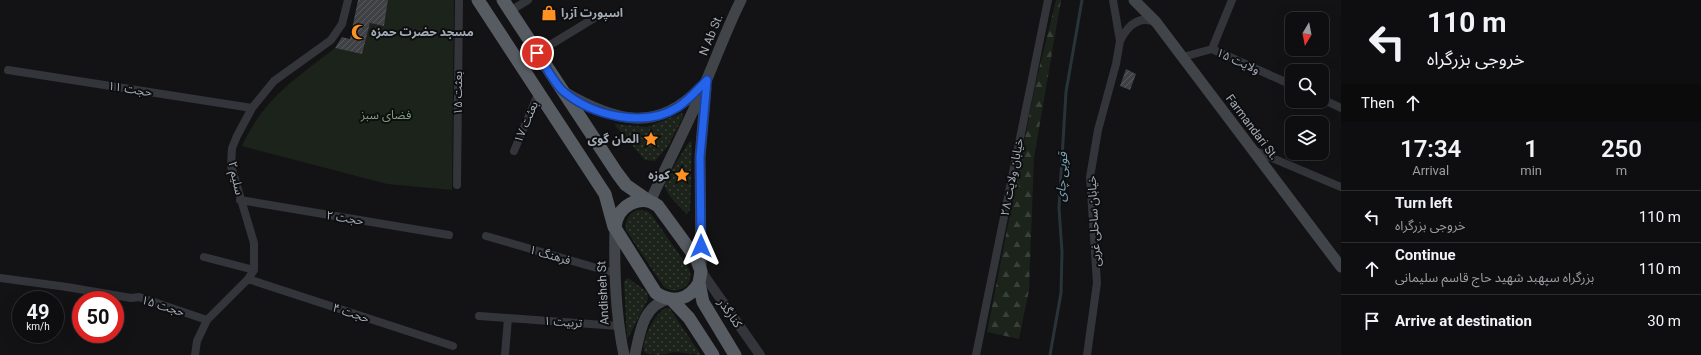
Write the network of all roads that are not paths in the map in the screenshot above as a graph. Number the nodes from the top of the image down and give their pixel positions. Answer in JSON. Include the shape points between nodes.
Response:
{"nodes":[{"id":1,"x":348,"y":0,"type":"edge"},
{"id":2,"x":459,"y":0,"type":"edge"},
{"id":3,"x":478,"y":0,"type":"edge"},
{"id":4,"x":528,"y":0,"type":"edge"},
{"id":5,"x":741,"y":0,"type":"edge"},
{"id":6,"x":1048,"y":0,"type":"edge"},
{"id":7,"x":1113,"y":0,"type":"edge"},
{"id":8,"x":1134,"y":0,"type":"edge"},
{"id":9,"x":1146,"y":0,"type":"edge"},
{"id":10,"x":1232,"y":0,"type":"edge"},
{"id":11,"x":506,"y":5,"type":"edge"},
{"id":12,"x":596,"y":17,"type":"dead end"},
{"id":13,"x":1156,"y":22,"type":"junction"},
{"id":14,"x":1120,"y":41,"type":"junction"},
{"id":15,"x":1212,"y":49,"type":"junction"},
{"id":16,"x":537,"y":53,"type":"junction"},
{"id":17,"x":1183,"y":58,"type":"junction"},
{"id":18,"x":8,"y":70,"type":"dead end"},
{"id":19,"x":707,"y":80,"type":"junction"},
{"id":20,"x":1285,"y":83,"type":"edge"},
{"id":21,"x":562,"y":90,"type":"junction"},
{"id":22,"x":539,"y":92,"type":"junction"},
{"id":23,"x":1329,"y":102,"type":"edge"},
{"id":24,"x":252,"y":108,"type":"junction"},
{"id":25,"x":1341,"y":108,"type":"edge"},
{"id":26,"x":1252,"y":150,"type":"junction"},
{"id":27,"x":514,"y":151,"type":"dead end"},
{"id":28,"x":457,"y":185,"type":"dead end"},
{"id":29,"x":1341,"y":187,"type":"edge"},
{"id":30,"x":240,"y":200,"type":"junction"},
{"id":31,"x":650,"y":202,"type":"junction"},
{"id":32,"x":615,"y":228,"type":"junction"},
{"id":33,"x":449,"y":235,"type":"dead end"},
{"id":34,"x":486,"y":236,"type":"dead end"},
{"id":35,"x":204,"y":258,"type":"dead end"},
{"id":36,"x":1340,"y":264,"type":"edge"},
{"id":37,"x":254,"y":270,"type":"junction"},
{"id":38,"x":614,"y":273,"type":"junction"},
{"id":39,"x":700,"y":277,"type":"junction"},
{"id":40,"x":0,"y":278,"type":"edge"},
{"id":41,"x":248,"y":279,"type":"junction"},
{"id":42,"x":671,"y":299,"type":"junction"},
{"id":43,"x":479,"y":316,"type":"dead end"},
{"id":44,"x":508,"y":318,"type":"junction"},
{"id":45,"x":207,"y":320,"type":"junction"},
{"id":46,"x":618,"y":326,"type":"junction"},
{"id":47,"x":453,"y":346,"type":"dead end"},
{"id":48,"x":195,"y":355,"type":"edge"},
{"id":49,"x":505,"y":355,"type":"edge"},
{"id":50,"x":624,"y":355,"type":"edge"},
{"id":51,"x":635,"y":355,"type":"edge"},
{"id":52,"x":713,"y":355,"type":"edge"},
{"id":53,"x":735,"y":355,"type":"edge"},
{"id":54,"x":760,"y":355,"type":"edge"},
{"id":55,"x":976,"y":355,"type":"edge"},
{"id":56,"x":1087,"y":355,"type":"edge"}],
"edges":[{"from":1,"to":24,"type":"street","name":"سلیم ۲","via":[[342,24],[332,40],[274,81]]},
{"from":2,"to":28,"type":"street","name":"بعثت ۱۵"},
{"from":3,"to":22,"type":"highway"},
{"from":4,"to":11,"type":"street"},
{"from":5,"to":19,"type":"main road","name":"N Ab St."},
{"from":6,"to":55,"type":"street","name":"خیابان ولایت ۲۸"},
{"from":7,"to":14,"type":"street","name":"خیابان ساحلی غربی"},
{"from":8,"to":13,"type":"main road","name":"Farmandari St."},
{"from":9,"to":13,"type":"main road","name":"Farmandari St."},
{"from":10,"to":15,"type":"street"},
{"from":11,"to":16,"type":"highway"},
{"from":12,"to":16,"type":"street"},
{"from":13,"to":14,"type":"street","name":"خیابان ساحلی غربی","via":[[1148,19],[1138,20],[1124,32]]},
{"from":13,"to":17,"type":"main road","name":"Farmandari St."},
{"from":14,"to":56,"type":"street","name":"خیابان ساحلی غربی","via":[[1098,130],[1090,177],[1097,283]]},
{"from":15,"to":17,"type":"street","name":"ولایت ۱۵"},
{"from":15,"to":20,"type":"street","name":"ولایت ۱۵"},
{"from":16,"to":21,"type":"highway"},
{"from":17,"to":26,"type":"main road","name":"Farmandari St."},
{"from":18,"to":24,"type":"street","name":"حجت ۱۱"},
{"from":19,"to":21,"type":"main road","via":[[678,107],[652,117],[640,118],[601,112]]},
{"from":19,"to":31,"type":"main road","name":"N Ab St."},
{"from":19,"to":39,"type":"main road","name":"N Ab St.","via":[[700,157]]},
{"from":21,"to":31,"type":"highway","via":[[626,185]]},
{"from":22,"to":27,"type":"street","name":"بعثت ۱۷"},
{"from":22,"to":32,"type":"highway","via":[[605,194]]},
{"from":23,"to":25,"type":"street"},
{"from":24,"to":30,"type":"street","name":"سلیم ۲","via":[[237,136],[230,158]]},
{"from":26,"to":29,"type":"street"},
{"from":26,"to":36,"type":"main road","name":"Farmandari St."},
{"from":30,"to":33,"type":"street","name":"حجت ۲"},
{"from":30,"to":37,"type":"street","name":"سلیم ۲","via":[[254,243]]},
{"from":31,"to":32,"type":"highway","via":[[636,201],[625,207],[617,217]]},
{"from":31,"to":39,"type":"highway","via":[[658,206],[696,258]]},
{"from":32,"to":38,"type":"main road","name":"Andisheh St"},
{"from":32,"to":42,"type":"highway","via":[[653,289],[664,298]]},
{"from":34,"to":38,"type":"street","name":"فرهنگ ۱"},
{"from":35,"to":37,"type":"street"},
{"from":37,"to":41,"type":"street"},
{"from":38,"to":46,"type":"main road","name":"Andisheh St"},
{"from":39,"to":42,"type":"highway","via":[[689,296]]},
{"from":39,"to":53,"type":"highway","via":[[706,311]]},
{"from":39,"to":54,"type":"street","name":"کنارگذر"},
{"from":40,"to":45,"type":"street","name":"حجت ۱۵","via":[[138,297]]},
{"from":41,"to":45,"type":"street"},
{"from":41,"to":47,"type":"street","name":"حجت ۴"},
{"from":42,"to":51,"type":"main road","via":[[656,303],[648,314],[641,327]]},
{"from":42,"to":52,"type":"highway","via":[[689,318]]},
{"from":43,"to":44,"type":"street","name":"تربیت ۱"},
{"from":44,"to":46,"type":"street","name":"تربیت ۱"},
{"from":44,"to":49,"type":"street"},
{"from":45,"to":48,"type":"street","via":[[197,341]]},
{"from":46,"to":50,"type":"main road","name":"Andisheh St"}]}
